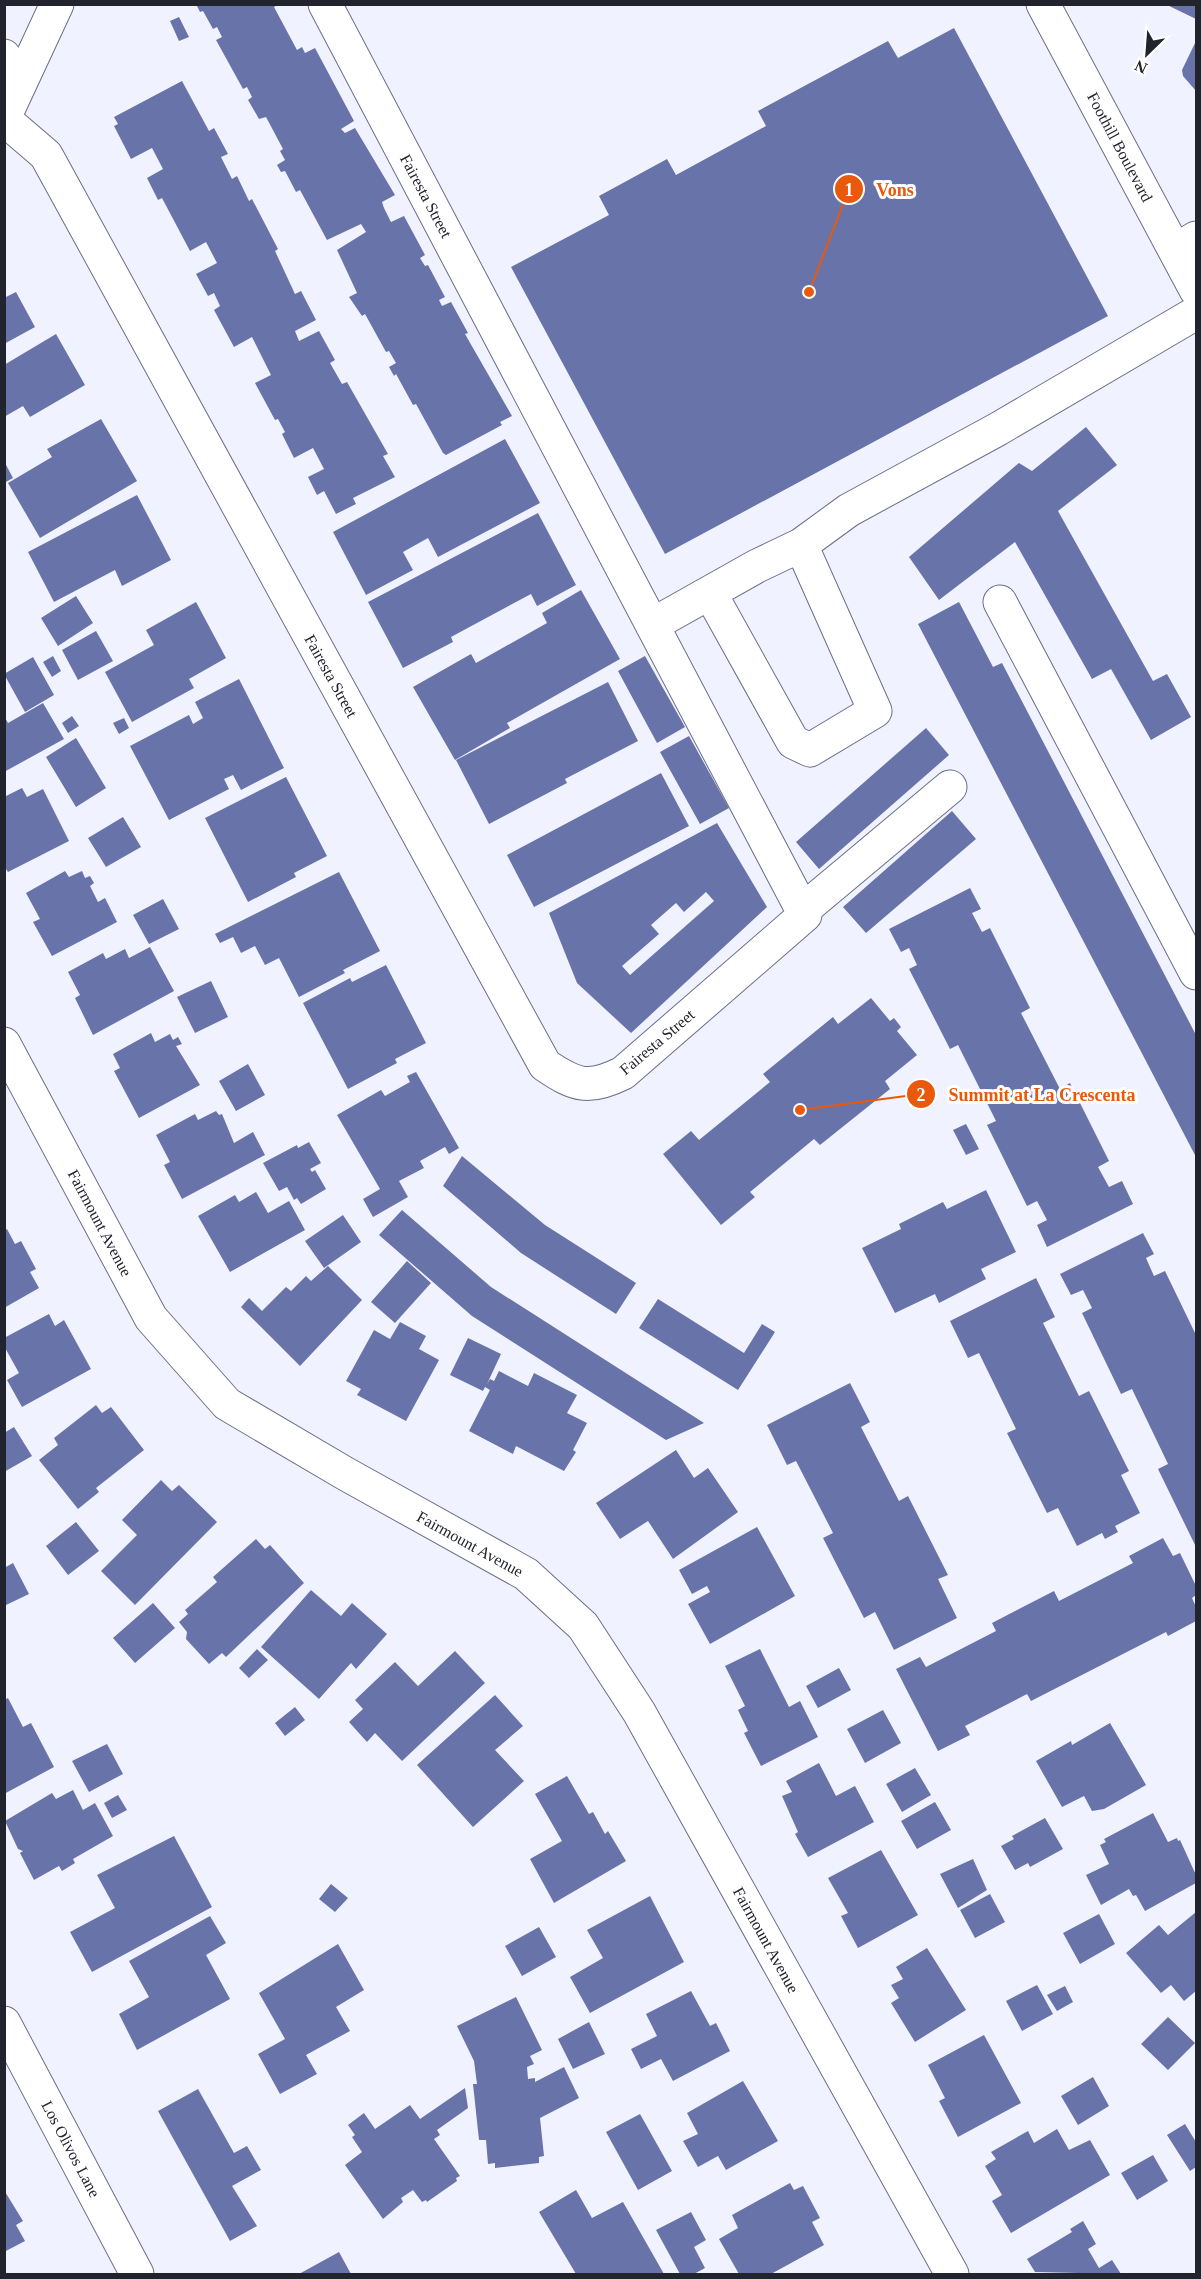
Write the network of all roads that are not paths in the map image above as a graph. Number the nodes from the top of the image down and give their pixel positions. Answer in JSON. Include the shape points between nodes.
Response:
{"nodes":[{"id":1,"x":57,"y":4,"type":"edge"},
{"id":2,"x":325,"y":4,"type":"edge"},
{"id":3,"x":1043,"y":4,"type":"edge"},
{"id":4,"x":12,"y":70,"type":"edge"},
{"id":5,"x":4,"y":118,"type":"edge"},
{"id":6,"x":1186,"y":244,"type":"edge"},
{"id":7,"x":1197,"y":290,"type":"edge"},
{"id":8,"x":1197,"y":313,"type":"edge"},
{"id":9,"x":801,"y":545,"type":"junction"},
{"id":10,"x":710,"y":592,"type":"junction"},
{"id":11,"x":1000,"y":602,"type":"dead end"},
{"id":12,"x":652,"y":625,"type":"junction"},
{"id":13,"x":950,"y":788,"type":"dead end"},
{"id":14,"x":803,"y":910,"type":"junction"},
{"id":15,"x":1194,"y":961,"type":"edge"},
{"id":16,"x":4,"y":1044,"type":"edge"},
{"id":17,"x":4,"y":2023,"type":"edge"},
{"id":18,"x":137,"y":2274,"type":"edge"},
{"id":19,"x":952,"y":2274,"type":"edge"}],
"edges":[{"from":1,"to":4,"type":"street"},
{"from":2,"to":12,"type":"street","name":"Fairesta Street"},
{"from":3,"to":6,"type":"street","name":"Foothill Boulevard"},
{"from":4,"to":5,"type":"street"},
{"from":5,"to":14,"type":"street","name":"Fairesta Street","via":[[46,155],[545,1065],[585,1085],[602,1083],[623,1073],[805,915]]},
{"from":6,"to":7,"type":"street","name":"Foothill Boulevard"},
{"from":8,"to":9,"type":"street","via":[[849,510]]},
{"from":9,"to":10,"type":"street"},
{"from":9,"to":10,"type":"street","via":[[875,711],[810,750],[794,742]]},
{"from":10,"to":12,"type":"street"},
{"from":11,"to":15,"type":"street"},
{"from":12,"to":14,"type":"street","name":"Fairesta Street"},
{"from":13,"to":14,"type":"street"},
{"from":16,"to":19,"type":"street","name":"Fairmount Avenue","via":[[151,1318],[227,1404],[526,1574],[583,1626],[639,1712]]},
{"from":17,"to":18,"type":"street","name":"Los Olivos Lane"}]}
